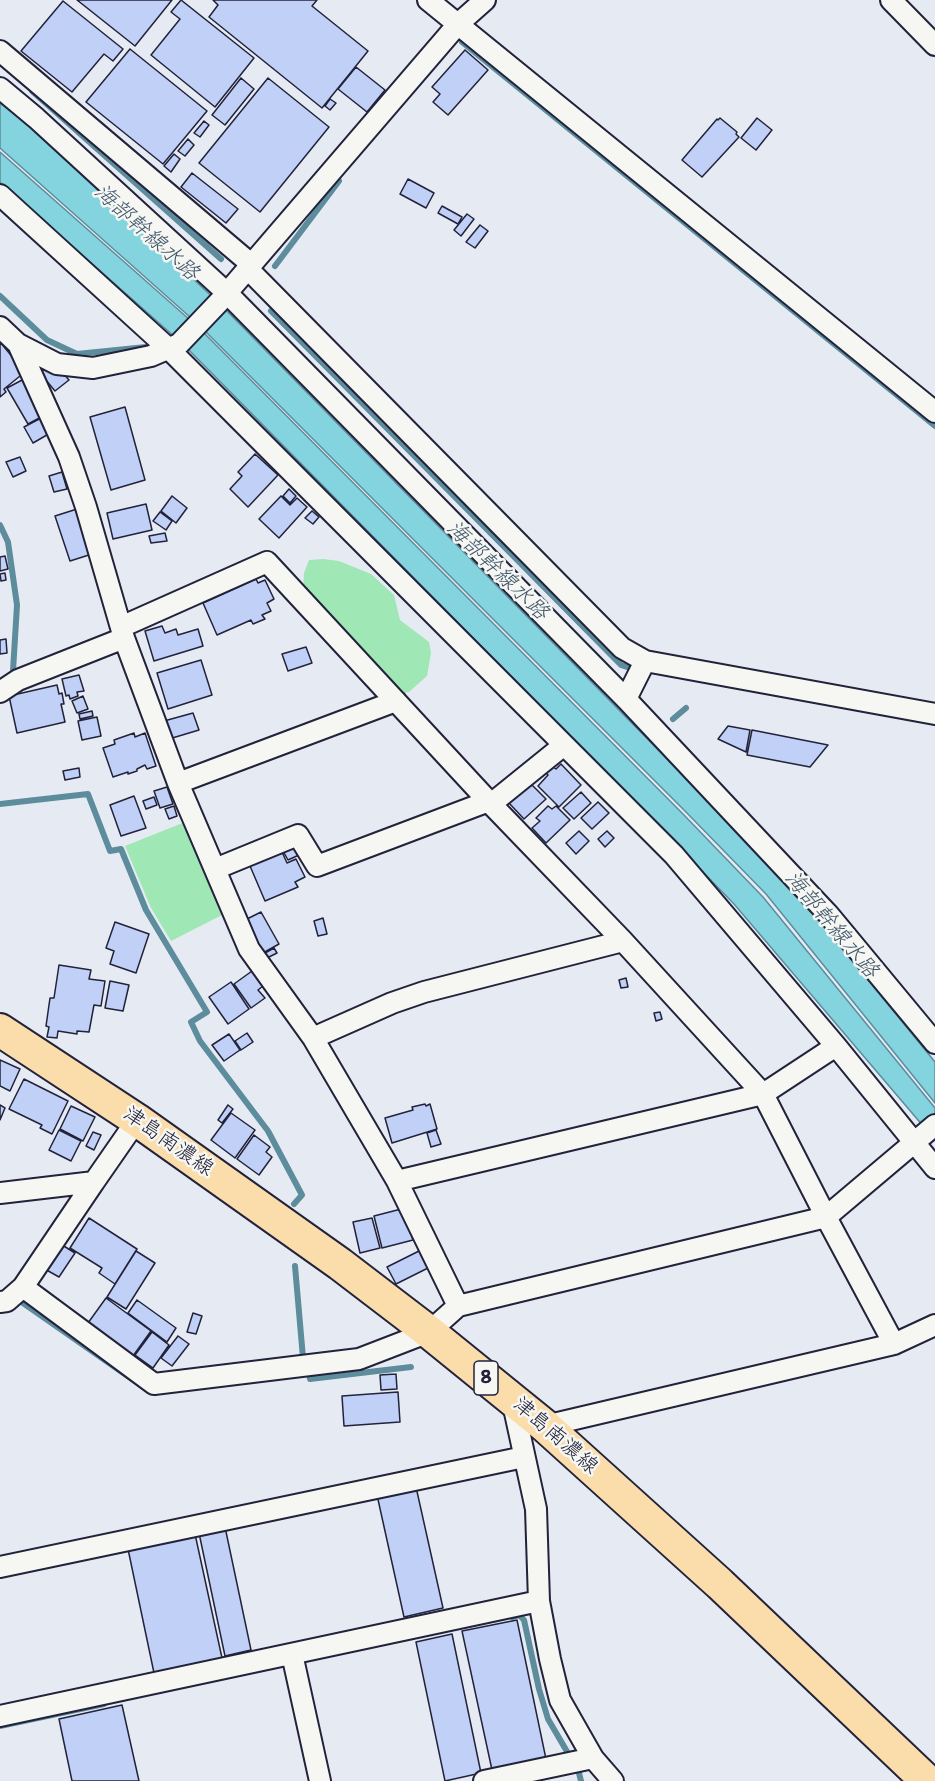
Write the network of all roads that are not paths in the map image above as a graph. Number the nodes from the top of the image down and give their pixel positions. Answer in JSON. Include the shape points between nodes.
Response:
{"nodes":[{"id":1,"x":428,"y":0,"type":"edge"},
{"id":2,"x":485,"y":0,"type":"edge"},
{"id":3,"x":891,"y":0,"type":"edge"},
{"id":4,"x":458,"y":24,"type":"junction"},
{"id":5,"x":935,"y":45,"type":"edge"},
{"id":6,"x":0,"y":51,"type":"edge"},
{"id":7,"x":0,"y":88,"type":"edge"},
{"id":8,"x":0,"y":195,"type":"edge"},
{"id":9,"x":249,"y":266,"type":"junction"},
{"id":10,"x":223,"y":297,"type":"junction"},
{"id":11,"x":0,"y":327,"type":"edge"},
{"id":12,"x":18,"y":344,"type":"junction"},
{"id":13,"x":174,"y":347,"type":"junction"},
{"id":14,"x":935,"y":412,"type":"edge"},
{"id":15,"x":122,"y":633,"type":"junction"},
{"id":16,"x":645,"y":661,"type":"junction"},
{"id":17,"x":0,"y":692,"type":"edge"},
{"id":18,"x":626,"y":699,"type":"junction"},
{"id":19,"x":396,"y":701,"type":"junction"},
{"id":20,"x":935,"y":714,"type":"edge"},
{"id":21,"x":564,"y":745,"type":"junction"},
{"id":22,"x":178,"y":783,"type":"junction"},
{"id":23,"x":490,"y":802,"type":"junction"},
{"id":24,"x":215,"y":869,"type":"junction"},
{"id":25,"x":623,"y":941,"type":"junction"},
{"id":26,"x":0,"y":1030,"type":"edge"},
{"id":27,"x":313,"y":1038,"type":"junction"},
{"id":28,"x":935,"y":1043,"type":"edge"},
{"id":29,"x":836,"y":1046,"type":"junction"},
{"id":30,"x":763,"y":1094,"type":"junction"},
{"id":31,"x":137,"y":1120,"type":"junction"},
{"id":32,"x":925,"y":1134,"type":"edge"},
{"id":33,"x":935,"y":1168,"type":"edge"},
{"id":34,"x":397,"y":1181,"type":"junction"},
{"id":35,"x":94,"y":1182,"type":"junction"},
{"id":36,"x":0,"y":1193,"type":"edge"},
{"id":37,"x":826,"y":1217,"type":"junction"},
{"id":38,"x":23,"y":1287,"type":"junction"},
{"id":39,"x":0,"y":1302,"type":"edge"},
{"id":40,"x":458,"y":1305,"type":"junction"},
{"id":41,"x":935,"y":1325,"type":"edge"},
{"id":42,"x":429,"y":1332,"type":"junction"},
{"id":43,"x":894,"y":1344,"type":"junction"},
{"id":44,"x":512,"y":1399,"type":"junction"},
{"id":45,"x":545,"y":1426,"type":"junction"},
{"id":46,"x":524,"y":1457,"type":"junction"},
{"id":47,"x":0,"y":1567,"type":"edge"},
{"id":48,"x":539,"y":1601,"type":"junction"},
{"id":49,"x":292,"y":1654,"type":"junction"},
{"id":50,"x":0,"y":1716,"type":"edge"},
{"id":51,"x":593,"y":1758,"type":"junction"},
{"id":52,"x":320,"y":1781,"type":"edge"},
{"id":53,"x":483,"y":1781,"type":"edge"},
{"id":54,"x":613,"y":1781,"type":"edge"},
{"id":55,"x":927,"y":1781,"type":"edge"}],
"edges":[{"from":1,"to":4,"type":"street"},
{"from":2,"to":4,"type":"street"},
{"from":3,"to":5,"type":"street"},
{"from":4,"to":9,"type":"street"},
{"from":4,"to":14,"type":"street"},
{"from":6,"to":9,"type":"street"},
{"from":7,"to":10,"type":"street"},
{"from":8,"to":13,"type":"street"},
{"from":9,"to":10,"type":"street"},
{"from":9,"to":16,"type":"street","via":[[622,648]]},
{"from":10,"to":13,"type":"street"},
{"from":10,"to":18,"type":"street"},
{"from":11,"to":12,"type":"street"},
{"from":12,"to":13,"type":"street","via":[[57,364],[93,368]]},
{"from":12,"to":15,"type":"street","via":[[69,457]]},
{"from":13,"to":21,"type":"street"},
{"from":15,"to":17,"type":"street"},
{"from":15,"to":19,"type":"street","via":[[267,562]]},
{"from":15,"to":22,"type":"street"},
{"from":16,"to":18,"type":"street"},
{"from":16,"to":20,"type":"street"},
{"from":18,"to":28,"type":"street","via":[[828,914]]},
{"from":19,"to":22,"type":"street"},
{"from":19,"to":23,"type":"street"},
{"from":21,"to":23,"type":"street"},
{"from":21,"to":29,"type":"street","via":[[674,855]]},
{"from":22,"to":24,"type":"street"},
{"from":23,"to":24,"type":"street","via":[[317,866],[298,836]]},
{"from":23,"to":25,"type":"street"},
{"from":24,"to":27,"type":"street","via":[[249,949]]},
{"from":25,"to":27,"type":"street","via":[[424,992]]},
{"from":25,"to":30,"type":"street"},
{"from":26,"to":31,"type":"main road","name":"津島南濃線","number":"8"},
{"from":27,"to":34,"type":"street"},
{"from":29,"to":30,"type":"street"},
{"from":29,"to":32,"type":"street"},
{"from":30,"to":34,"type":"street"},
{"from":30,"to":37,"type":"street"},
{"from":31,"to":35,"type":"street"},
{"from":31,"to":42,"type":"main road","name":"津島南濃線","number":"8"},
{"from":32,"to":33,"type":"street"},
{"from":32,"to":37,"type":"street"},
{"from":34,"to":40,"type":"street"},
{"from":35,"to":36,"type":"street"},
{"from":35,"to":38,"type":"street"},
{"from":37,"to":40,"type":"street"},
{"from":37,"to":43,"type":"street"},
{"from":38,"to":39,"type":"street"},
{"from":38,"to":42,"type":"street","via":[[154,1384],[359,1359]]},
{"from":40,"to":42,"type":"street"},
{"from":41,"to":43,"type":"street"},
{"from":42,"to":44,"type":"main road","name":"津島南濃線","number":"8"},
{"from":43,"to":45,"type":"street"},
{"from":44,"to":45,"type":"main road","name":"津島南濃線","number":"8"},
{"from":44,"to":46,"type":"street"},
{"from":45,"to":55,"type":"main road","name":"津島南濃線","number":"8","via":[[720,1584]]},
{"from":46,"to":47,"type":"street"},
{"from":46,"to":48,"type":"street","via":[[536,1509]]},
{"from":48,"to":49,"type":"street"},
{"from":48,"to":51,"type":"street","via":[[560,1700]]},
{"from":49,"to":50,"type":"street"},
{"from":49,"to":52,"type":"street"},
{"from":51,"to":53,"type":"street"},
{"from":51,"to":54,"type":"street"}]}
